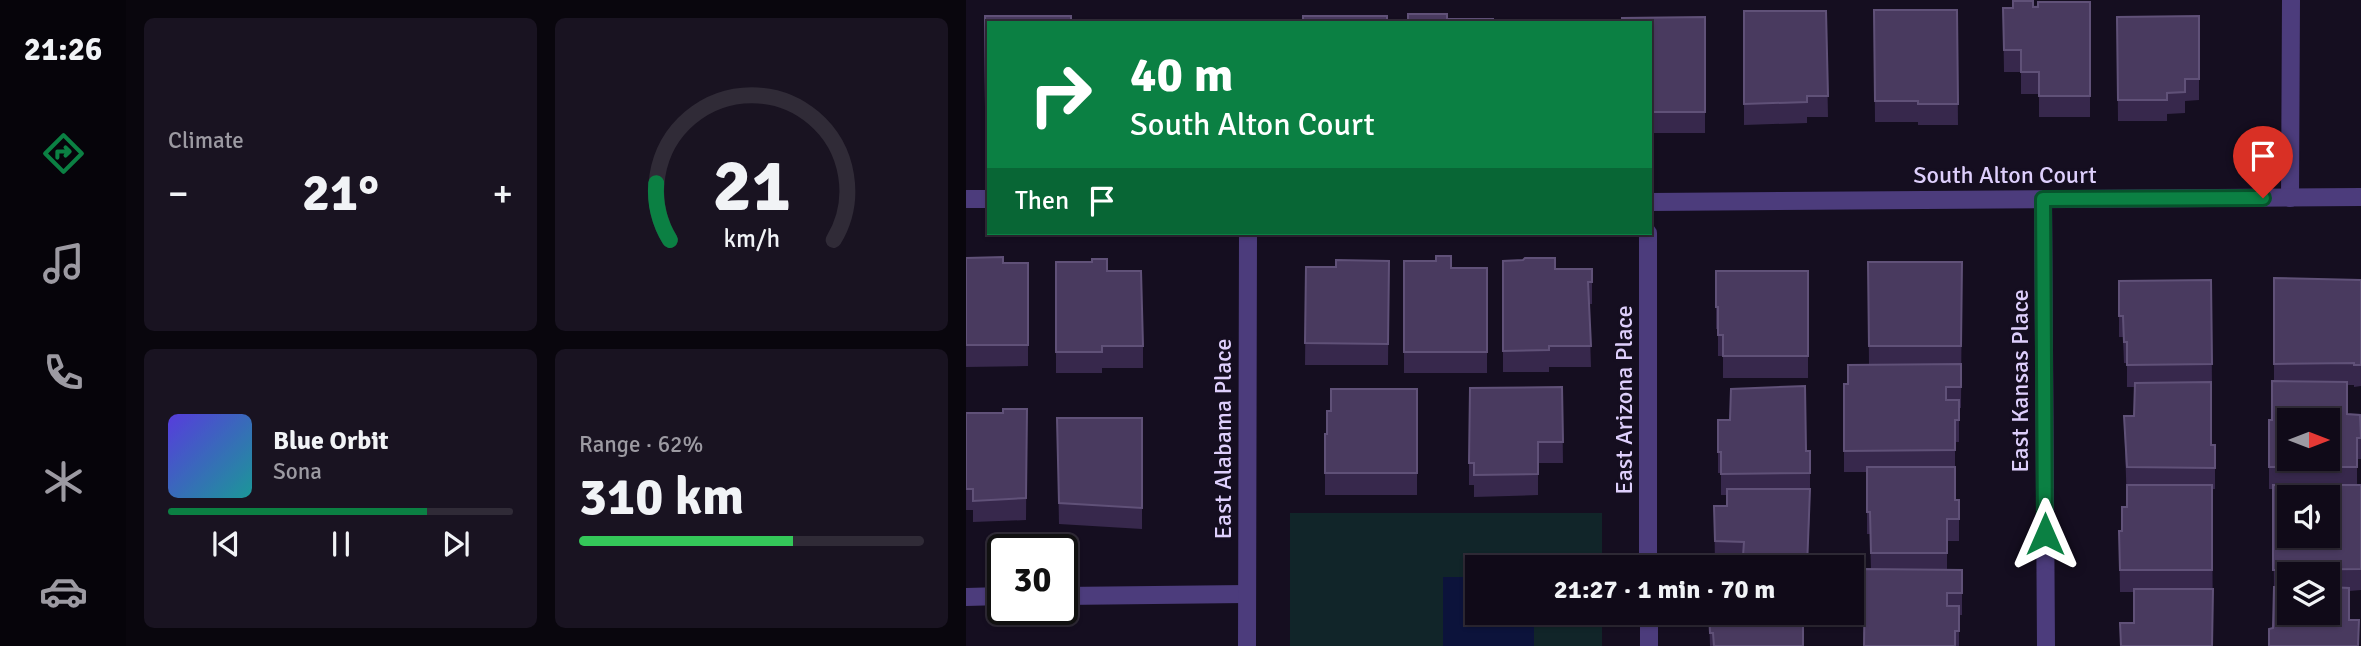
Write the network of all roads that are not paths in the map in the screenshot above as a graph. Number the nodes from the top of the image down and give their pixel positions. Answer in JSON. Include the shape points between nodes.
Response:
{"nodes":[{"id":1,"x":2291,"y":0,"type":"edge"},
{"id":2,"x":2361,"y":197,"type":"edge"},
{"id":3,"x":966,"y":198,"type":"edge"},
{"id":4,"x":987,"y":198,"type":"edge"},
{"id":5,"x":2290,"y":198,"type":"junction"},
{"id":6,"x":2043,"y":199,"type":"junction"},
{"id":7,"x":1652,"y":202,"type":"edge"},
{"id":8,"x":1248,"y":235,"type":"edge"},
{"id":9,"x":1648,"y":235,"type":"edge"},
{"id":10,"x":1648,"y":555,"type":"edge"},
{"id":11,"x":1246,"y":594,"type":"junction"},
{"id":12,"x":987,"y":596,"type":"edge"},
{"id":13,"x":1078,"y":596,"type":"edge"},
{"id":14,"x":966,"y":597,"type":"edge"},
{"id":15,"x":1648,"y":625,"type":"edge"},
{"id":16,"x":1247,"y":646,"type":"edge"},
{"id":17,"x":1648,"y":646,"type":"edge"},
{"id":18,"x":2046,"y":646,"type":"edge"}],
"edges":[{"from":1,"to":5,"type":"street"},
{"from":2,"to":5,"type":"street","name":"South Alton Court"},
{"from":3,"to":4,"type":"street"},
{"from":5,"to":6,"type":"street","name":"South Alton Court"},
{"from":6,"to":7,"type":"street","name":"South Alton Court"},
{"from":6,"to":18,"type":"street","name":"East Kansas Place"},
{"from":8,"to":11,"type":"street","name":"East Alabama Place"},
{"from":9,"to":10,"type":"street","name":"East Arizona Place"},
{"from":11,"to":13,"type":"street"},
{"from":11,"to":16,"type":"street","name":"East Alabama Place"},
{"from":12,"to":14,"type":"street"},
{"from":15,"to":17,"type":"street"}]}
